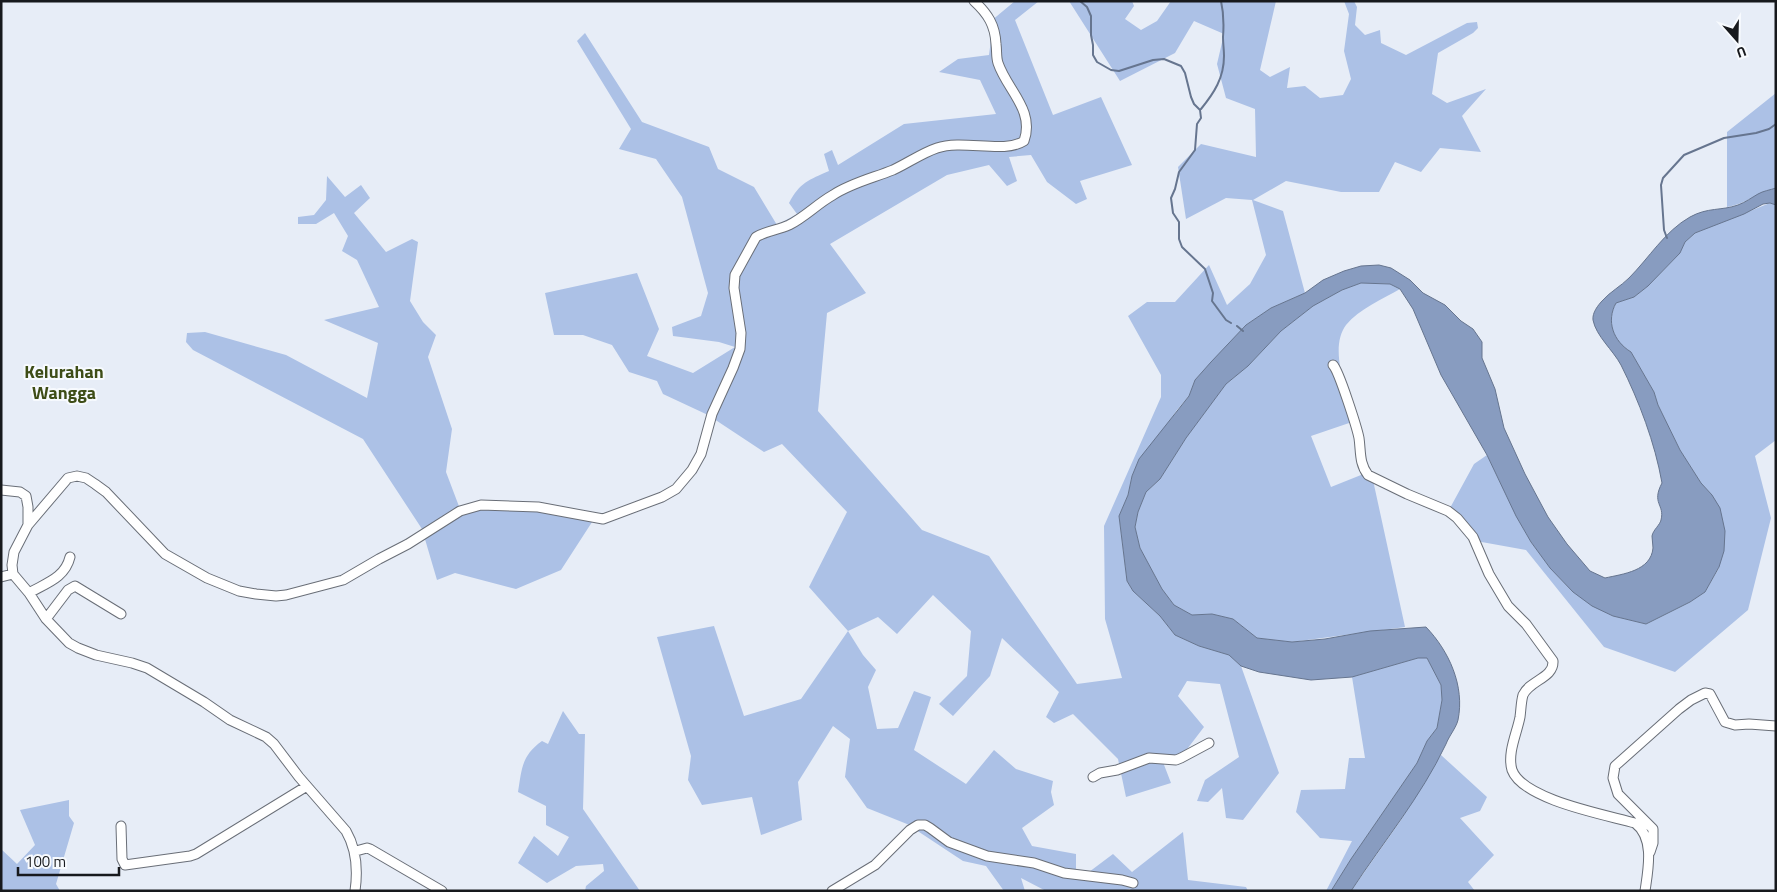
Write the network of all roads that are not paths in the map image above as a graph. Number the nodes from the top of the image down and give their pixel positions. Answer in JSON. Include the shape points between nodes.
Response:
{"nodes":[{"id":1,"x":974,"y":1,"type":"edge"},
{"id":2,"x":1333,"y":365,"type":"dead end"},
{"id":3,"x":1,"y":490,"type":"edge"},
{"id":4,"x":28,"y":525,"type":"junction"},
{"id":5,"x":70,"y":557,"type":"dead end"},
{"id":6,"x":13,"y":574,"type":"junction"},
{"id":7,"x":1,"y":576,"type":"edge"},
{"id":8,"x":29,"y":593,"type":"junction"},
{"id":9,"x":122,"y":614,"type":"dead end"},
{"id":10,"x":46,"y":619,"type":"junction"},
{"id":11,"x":1776,"y":726,"type":"edge"},
{"id":12,"x":1209,"y":743,"type":"dead end"},
{"id":13,"x":1093,"y":777,"type":"dead end"},
{"id":14,"x":307,"y":786,"type":"junction"},
{"id":15,"x":121,"y":826,"type":"dead end"},
{"id":16,"x":356,"y":851,"type":"junction"},
{"id":17,"x":1648,"y":857,"type":"junction"},
{"id":18,"x":1133,"y":883,"type":"dead end"},
{"id":19,"x":356,"y":891,"type":"edge"},
{"id":20,"x":442,"y":891,"type":"edge"},
{"id":21,"x":832,"y":891,"type":"edge"},
{"id":22,"x":1645,"y":891,"type":"edge"}],
"edges":[{"from":1,"to":4,"type":"street","via":[[992,22],[998,62],[1026,115],[1028,127],[1024,141],[1013,146],[961,144],[936,148],[832,195],[788,226],[756,237],[735,275],[740,349],[712,414],[701,454],[676,489],[603,518],[538,507],[468,508],[343,580],[276,596],[227,587],[165,554],[106,492],[86,478],[68,478]]},
{"from":2,"to":17,"type":"street","via":[[1359,437],[1360,460],[1365,471],[1448,511],[1456,518],[1472,537],[1508,606],[1526,624],[1553,661],[1550,672],[1529,686],[1523,695],[1512,752],[1512,770],[1516,777],[1552,801],[1636,823],[1645,835]]},
{"from":3,"to":4,"type":"street","via":[[26,496]]},
{"from":4,"to":6,"type":"street","via":[[14,552]]},
{"from":5,"to":8,"type":"street","via":[[68,565],[57,578]]},
{"from":6,"to":7,"type":"street"},
{"from":6,"to":8,"type":"street"},
{"from":8,"to":10,"type":"street"},
{"from":9,"to":10,"type":"street","via":[[76,586],[68,590]]},
{"from":10,"to":14,"type":"street","via":[[72,646],[147,668],[230,720],[266,737]]},
{"from":11,"to":17,"type":"street","via":[[1725,722],[1710,694],[1705,693],[1679,709],[1618,762],[1613,778],[1618,794],[1653,829]]},
{"from":12,"to":13,"type":"street","via":[[1176,760],[1149,758]]},
{"from":14,"to":15,"type":"street","via":[[196,854],[183,857],[125,865]]},
{"from":14,"to":16,"type":"street","via":[[346,831]]},
{"from":16,"to":19,"type":"street"},
{"from":16,"to":20,"type":"street","via":[[370,849]]},
{"from":17,"to":22,"type":"street"},
{"from":18,"to":21,"type":"street","via":[[1064,873],[1034,863],[987,856],[950,842],[925,825],[918,825],[875,865]]}]}
